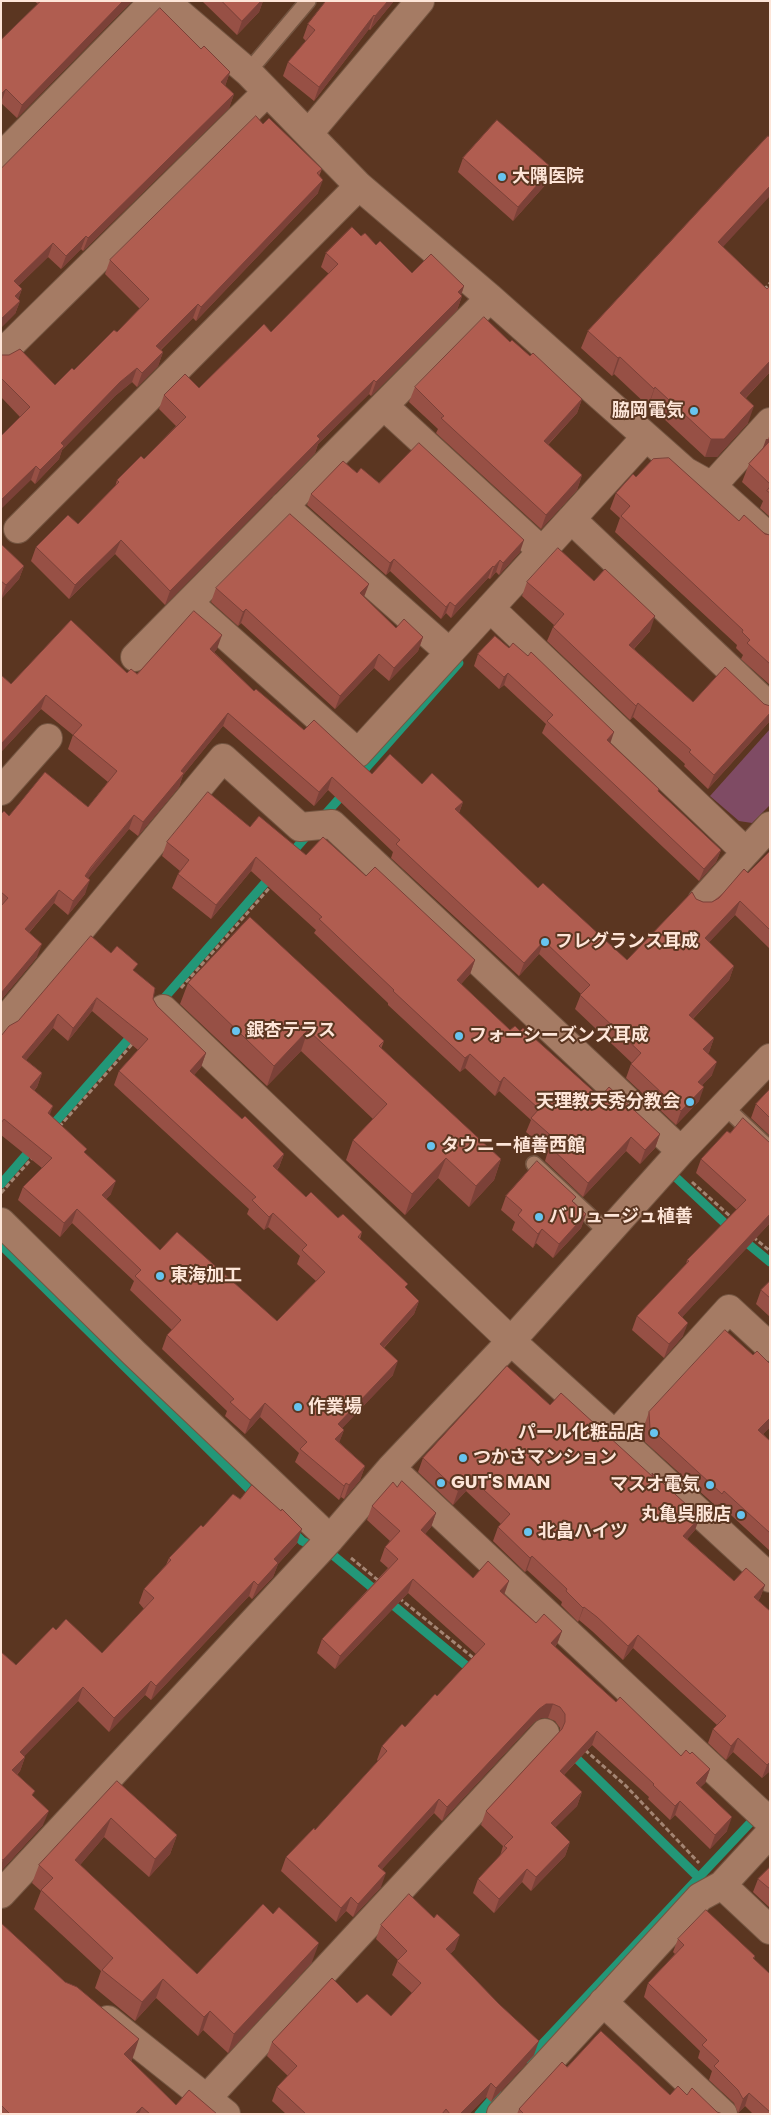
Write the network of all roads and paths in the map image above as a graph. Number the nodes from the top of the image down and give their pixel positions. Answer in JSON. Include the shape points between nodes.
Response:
{"nodes":[{"id":1,"x":154,"y":1,"type":"edge"},
{"id":2,"x":166,"y":1,"type":"edge"},
{"id":3,"x":308,"y":1,"type":"edge"},
{"id":4,"x":420,"y":1,"type":"edge"},
{"id":5,"x":248,"y":72,"type":"junction"},
{"id":6,"x":268,"y":92,"type":"junction"},
{"id":7,"x":309,"y":133,"type":"junction"},
{"id":8,"x":1,"y":157,"type":"edge"},
{"id":9,"x":359,"y":186,"type":"junction"},
{"id":10,"x":770,"y":283,"type":"edge"},
{"id":11,"x":763,"y":290,"type":"edge"},
{"id":12,"x":490,"y":298,"type":"junction"},
{"id":13,"x":1,"y":354,"type":"edge"},
{"id":14,"x":384,"y":406,"type":"junction"},
{"id":15,"x":770,"y":422,"type":"edge"},
{"id":16,"x":646,"y":437,"type":"junction"},
{"id":17,"x":712,"y":486,"type":"junction"},
{"id":18,"x":284,"y":506,"type":"junction"},
{"id":19,"x":571,"y":519,"type":"junction"},
{"id":20,"x":18,"y":529,"type":"dead end"},
{"id":21,"x":770,"y":538,"type":"edge"},
{"id":22,"x":542,"y":551,"type":"junction"},
{"id":23,"x":189,"y":603,"type":"junction"},
{"id":24,"x":490,"y":608,"type":"junction"},
{"id":25,"x":449,"y":652,"type":"junction"},
{"id":26,"x":135,"y":657,"type":"dead end"},
{"id":27,"x":770,"y":707,"type":"edge"},
{"id":28,"x":48,"y":738,"type":"dead end"},
{"id":29,"x":1,"y":791,"type":"edge"},
{"id":30,"x":770,"y":826,"type":"edge"},
{"id":31,"x":746,"y":852,"type":"junction"},
{"id":32,"x":276,"y":880,"type":"edge"},
{"id":33,"x":702,"y":901,"type":"edge"},
{"id":34,"x":163,"y":1009,"type":"junction"},
{"id":35,"x":1,"y":1025,"type":"edge"},
{"id":36,"x":770,"y":1058,"type":"edge"},
{"id":37,"x":724,"y":1106,"type":"junction"},
{"id":38,"x":56,"y":1131,"type":"edge"},
{"id":39,"x":770,"y":1149,"type":"edge"},
{"id":40,"x":38,"y":1151,"type":"edge"},
{"id":41,"x":676,"y":1157,"type":"junction"},
{"id":42,"x":534,"y":1164,"type":"edge"},
{"id":43,"x":1,"y":1193,"type":"edge"},
{"id":44,"x":734,"y":1219,"type":"edge"},
{"id":45,"x":1,"y":1222,"type":"edge"},
{"id":46,"x":748,"y":1232,"type":"edge"},
{"id":47,"x":608,"y":1233,"type":"junction"},
{"id":48,"x":770,"y":1251,"type":"edge"},
{"id":49,"x":511,"y":1341,"type":"junction"},
{"id":50,"x":770,"y":1347,"type":"edge"},
{"id":51,"x":616,"y":1435,"type":"junction"},
{"id":52,"x":391,"y":1468,"type":"junction"},
{"id":53,"x":330,"y":1539,"type":"junction"},
{"id":54,"x":770,"y":1578,"type":"edge"},
{"id":55,"x":545,"y":1733,"type":"dead end"},
{"id":56,"x":770,"y":1822,"type":"edge"},
{"id":57,"x":770,"y":1833,"type":"edge"},
{"id":58,"x":722,"y":1885,"type":"junction"},
{"id":59,"x":1,"y":1894,"type":"edge"},
{"id":60,"x":770,"y":1930,"type":"edge"},
{"id":61,"x":603,"y":2002,"type":"junction"},
{"id":62,"x":91,"y":2006,"type":"edge"},
{"id":63,"x":217,"y":2106,"type":"edge"},
{"id":64,"x":501,"y":2114,"type":"edge"},
{"id":65,"x":723,"y":2114,"type":"edge"}],
"edges":[{"from":1,"to":8,"type":"street"},
{"from":2,"to":5,"type":"street"},
{"from":3,"to":5,"type":"lane"},
{"from":4,"to":7,"type":"street"},
{"from":5,"to":6,"type":"street"},
{"from":6,"to":7,"type":"street"},
{"from":6,"to":13,"type":"street"},
{"from":7,"to":9,"type":"street"},
{"from":9,"to":12,"type":"street"},
{"from":9,"to":20,"type":"street"},
{"from":10,"to":11,"type":"path"},
{"from":12,"to":14,"type":"street"},
{"from":12,"to":16,"type":"street"},
{"from":14,"to":18,"type":"street"},
{"from":14,"to":22,"type":"street"},
{"from":15,"to":17,"type":"street"},
{"from":16,"to":17,"type":"street","via":[[685,471]]},
{"from":16,"to":19,"type":"street"},
{"from":17,"to":21,"type":"street"},
{"from":18,"to":23,"type":"street"},
{"from":18,"to":25,"type":"street"},
{"from":19,"to":22,"type":"street"},
{"from":19,"to":27,"type":"street"},
{"from":22,"to":24,"type":"street"},
{"from":23,"to":25,"type":"street","via":[[358,753]]},
{"from":23,"to":26,"type":"street"},
{"from":24,"to":25,"type":"street"},
{"from":24,"to":31,"type":"street"},
{"from":28,"to":29,"type":"street"},
{"from":30,"to":31,"type":"street"},
{"from":31,"to":33,"type":"street"},
{"from":32,"to":34,"type":"path"},
{"from":34,"to":38,"type":"path"},
{"from":34,"to":49,"type":"street"},
{"from":35,"to":41,"type":"street","via":[[223,758],[300,827],[332,824]]},
{"from":36,"to":37,"type":"street"},
{"from":37,"to":39,"type":"lane"},
{"from":37,"to":41,"type":"street"},
{"from":40,"to":43,"type":"path"},
{"from":41,"to":44,"type":"path"},
{"from":41,"to":47,"type":"street"},
{"from":42,"to":47,"type":"lane"},
{"from":45,"to":53,"type":"street"},
{"from":46,"to":48,"type":"path"},
{"from":47,"to":49,"type":"street"},
{"from":49,"to":51,"type":"street"},
{"from":49,"to":52,"type":"street"},
{"from":50,"to":51,"type":"street","via":[[729,1309]]},
{"from":51,"to":54,"type":"street"},
{"from":52,"to":53,"type":"street"},
{"from":52,"to":56,"type":"street"},
{"from":53,"to":59,"type":"street"},
{"from":55,"to":63,"type":"street"},
{"from":57,"to":58,"type":"street"},
{"from":58,"to":60,"type":"street"},
{"from":58,"to":61,"type":"street","via":[[700,1897]]},
{"from":61,"to":64,"type":"street"},
{"from":61,"to":65,"type":"street"},
{"from":62,"to":63,"type":"street"}]}
